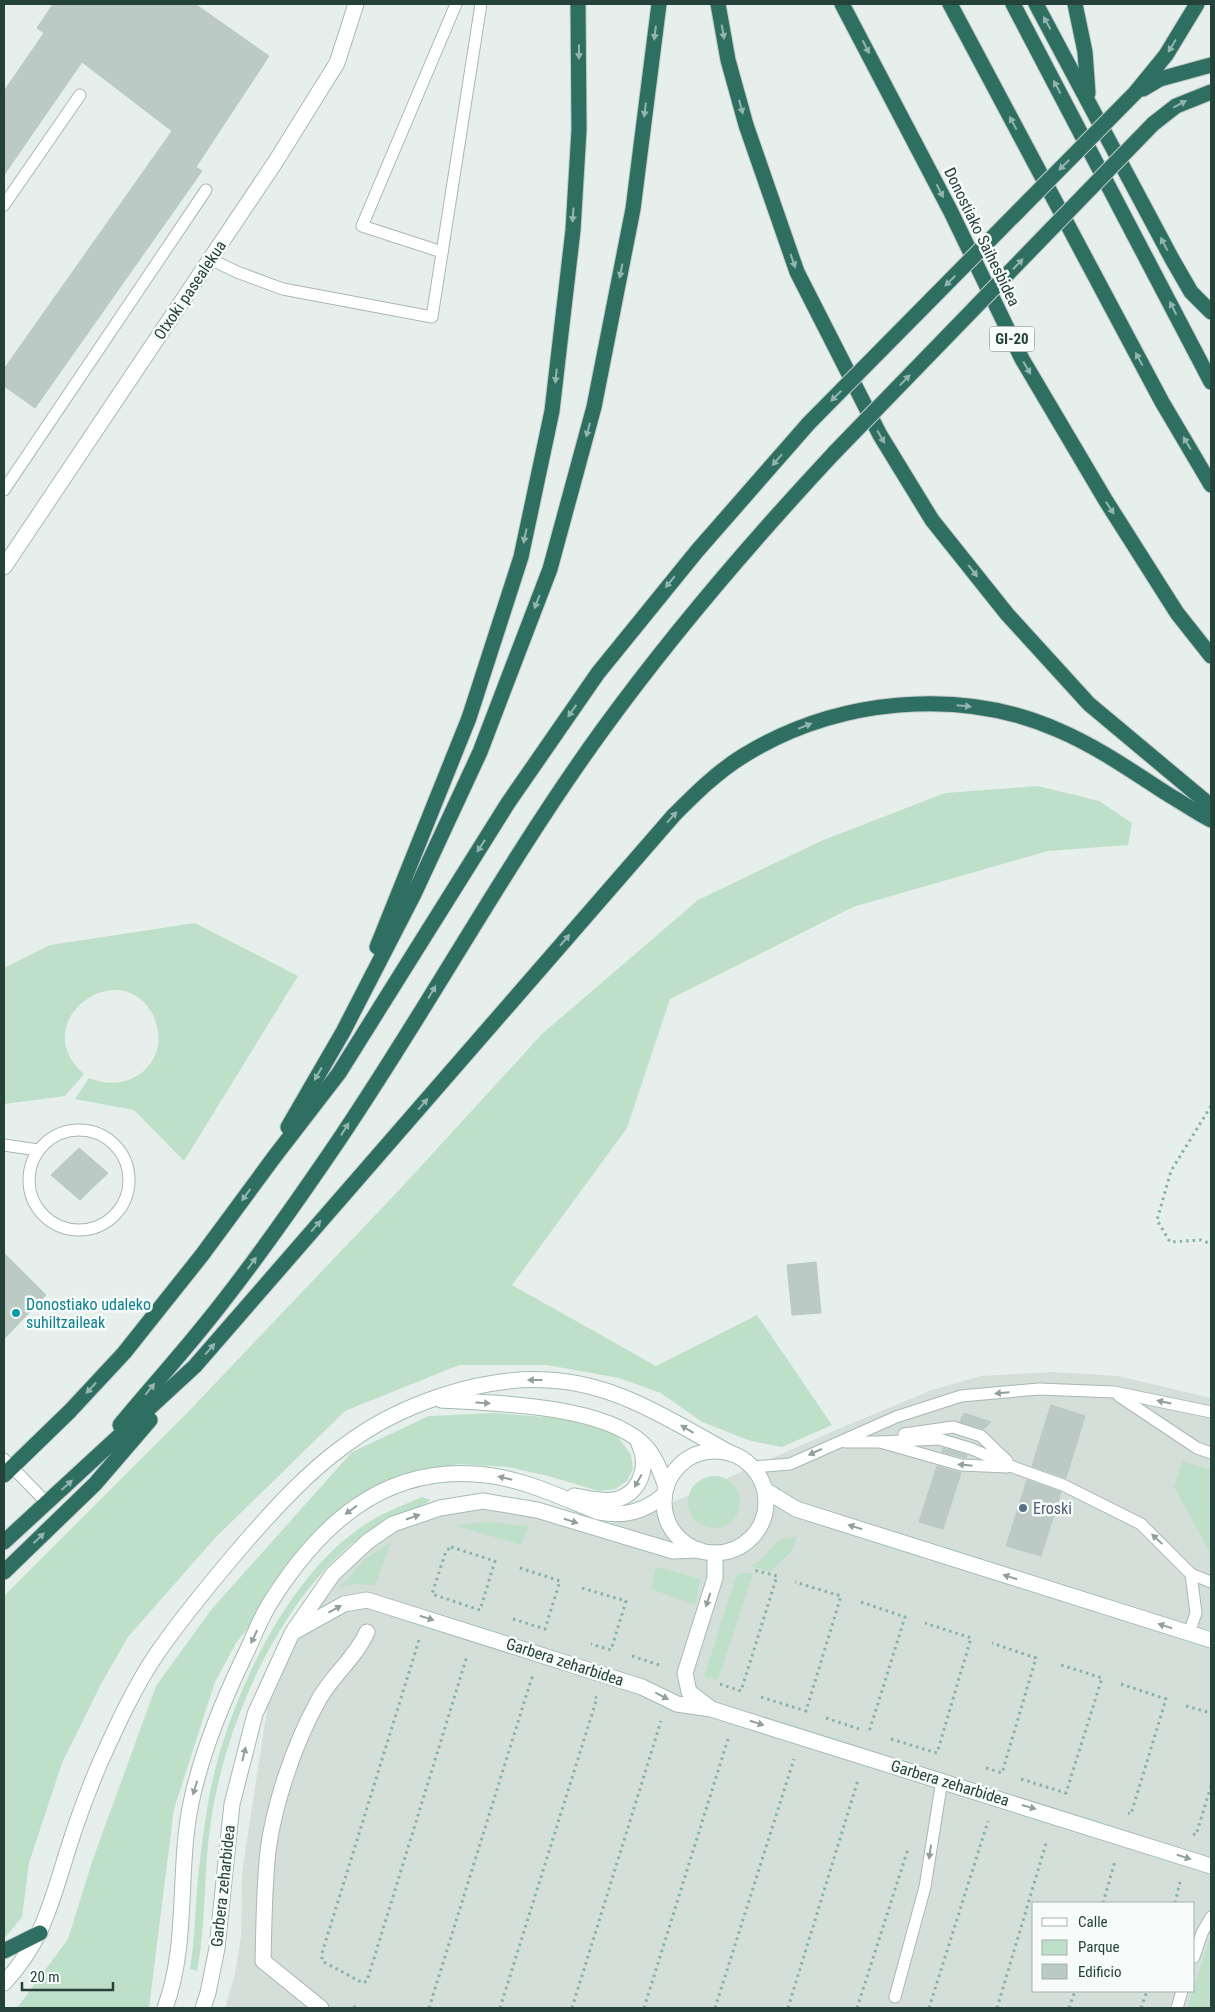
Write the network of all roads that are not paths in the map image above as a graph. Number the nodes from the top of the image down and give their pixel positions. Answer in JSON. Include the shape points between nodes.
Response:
{"nodes":[{"id":1,"x":356,"y":4,"type":"edge"},
{"id":2,"x":456,"y":4,"type":"edge"},
{"id":3,"x":481,"y":4,"type":"edge"},
{"id":4,"x":578,"y":4,"type":"edge"},
{"id":5,"x":659,"y":4,"type":"edge"},
{"id":6,"x":718,"y":4,"type":"edge"},
{"id":7,"x":842,"y":4,"type":"edge"},
{"id":8,"x":950,"y":4,"type":"edge"},
{"id":9,"x":1012,"y":4,"type":"edge"},
{"id":10,"x":1036,"y":4,"type":"edge"},
{"id":11,"x":1075,"y":4,"type":"edge"},
{"id":12,"x":1196,"y":4,"type":"edge"},
{"id":13,"x":1211,"y":65,"type":"edge"},
{"id":14,"x":1211,"y":92,"type":"edge"},
{"id":15,"x":1135,"y":93,"type":"junction"},
{"id":16,"x":80,"y":95,"type":"dead end"},
{"id":17,"x":1089,"y":99,"type":"junction"},
{"id":18,"x":206,"y":190,"type":"dead end"},
{"id":19,"x":4,"y":205,"type":"edge"},
{"id":20,"x":442,"y":252,"type":"junction"},
{"id":21,"x":210,"y":259,"type":"junction"},
{"id":22,"x":1211,"y":312,"type":"edge"},
{"id":23,"x":1211,"y":382,"type":"edge"},
{"id":24,"x":1211,"y":485,"type":"edge"},
{"id":25,"x":4,"y":490,"type":"edge"},
{"id":26,"x":4,"y":567,"type":"edge"},
{"id":27,"x":1211,"y":656,"type":"edge"},
{"id":28,"x":1211,"y":806,"type":"edge"},
{"id":29,"x":1211,"y":820,"type":"edge"},
{"id":30,"x":343,"y":1032,"type":"junction"},
{"id":31,"x":4,"y":1145,"type":"edge"},
{"id":32,"x":38,"y":1150,"type":"junction"},
{"id":33,"x":274,"y":1156,"type":"junction"},
{"id":34,"x":195,"y":1366,"type":"junction"},
{"id":35,"x":1114,"y":1392,"type":"junction"},
{"id":36,"x":435,"y":1400,"type":"junction"},
{"id":37,"x":1211,"y":1412,"type":"edge"},
{"id":38,"x":633,"y":1437,"type":"junction"},
{"id":39,"x":880,"y":1442,"type":"junction"},
{"id":40,"x":835,"y":1443,"type":"junction"},
{"id":41,"x":730,"y":1453,"type":"junction"},
{"id":42,"x":1211,"y":1453,"type":"edge"},
{"id":43,"x":6,"y":1467,"type":"edge"},
{"id":44,"x":86,"y":1468,"type":"junction"},
{"id":45,"x":753,"y":1468,"type":"junction"},
{"id":46,"x":1013,"y":1468,"type":"junction"},
{"id":47,"x":765,"y":1490,"type":"junction"},
{"id":48,"x":665,"y":1491,"type":"junction"},
{"id":49,"x":552,"y":1493,"type":"junction"},
{"id":50,"x":47,"y":1503,"type":"junction"},
{"id":51,"x":4,"y":1542,"type":"edge"},
{"id":52,"x":699,"y":1550,"type":"junction"},
{"id":53,"x":714,"y":1553,"type":"junction"},
{"id":54,"x":4,"y":1572,"type":"edge"},
{"id":55,"x":1191,"y":1574,"type":"junction"},
{"id":56,"x":1211,"y":1582,"type":"edge"},
{"id":57,"x":366,"y":1632,"type":"dead end"},
{"id":58,"x":292,"y":1633,"type":"junction"},
{"id":59,"x":1189,"y":1633,"type":"junction"},
{"id":60,"x":1211,"y":1640,"type":"edge"},
{"id":61,"x":710,"y":1709,"type":"junction"},
{"id":62,"x":942,"y":1780,"type":"junction"},
{"id":63,"x":1211,"y":1866,"type":"edge"},
{"id":64,"x":1211,"y":1917,"type":"edge"},
{"id":65,"x":40,"y":1934,"type":"junction"},
{"id":66,"x":4,"y":1951,"type":"edge"},
{"id":67,"x":1195,"y":1954,"type":"edge"},
{"id":68,"x":4,"y":1983,"type":"edge"},
{"id":69,"x":1182,"y":1992,"type":"edge"},
{"id":70,"x":895,"y":1997,"type":"dead end"},
{"id":71,"x":165,"y":2008,"type":"edge"},
{"id":72,"x":203,"y":2008,"type":"edge"},
{"id":73,"x":321,"y":2008,"type":"edge"},
{"id":74,"x":1177,"y":2008,"type":"edge"}],
"edges":[{"from":1,"to":21,"type":"street","name":"Otxoki pasealekua","via":[[337,63]]},
{"from":2,"to":20,"type":"lane","via":[[362,226]]},
{"from":3,"to":20,"type":"lane"},
{"from":4,"to":30,"type":"highway","one_way":true,"via":[[579,130],[572,230],[552,411],[521,557],[469,718]]},
{"from":5,"to":30,"type":"highway","one_way":true,"via":[[633,209],[594,407],[550,569],[480,752],[414,894]]},
{"from":6,"to":28,"type":"highway","one_way":true,"via":[[728,60],[768,192],[797,272],[880,435],[932,520],[1007,614],[1090,704]]},
{"from":7,"to":27,"type":"highway","name":"Donostiako Saihesbidea","number":"GI-20","one_way":true,"via":[[951,212],[1022,358],[1177,613]]},
{"from":24,"to":8,"type":"highway","one_way":true,"via":[[1162,402]]},
{"from":23,"to":9,"type":"highway","one_way":true},
{"from":17,"to":10,"type":"highway","one_way":true},
{"from":11,"to":17,"type":"highway","via":[[1085,52]]},
{"from":12,"to":15,"type":"highway","one_way":true,"via":[[1166,55]]},
{"from":13,"to":15,"type":"highway","via":[[1160,79]]},
{"from":44,"to":14,"type":"highway","one_way":true,"bridge":true,"via":[[205,1324],[329,1155],[500,883],[600,733],[699,605],[762,529],[1154,124],[1176,106]]},
{"from":15,"to":33,"type":"highway","one_way":true,"bridge":true,"via":[[809,423],[696,550],[598,673],[508,803],[339,1073]]},
{"from":16,"to":19,"type":"lane"},
{"from":22,"to":17,"type":"highway","one_way":true,"via":[[1191,292]]},
{"from":18,"to":25,"type":"lane"},
{"from":20,"to":21,"type":"lane","via":[[432,317],[283,288]]},
{"from":21,"to":26,"type":"street","name":"Otxoki pasealekua"},
{"from":34,"to":29,"type":"highway","one_way":true,"via":[[674,814],[710,780],[779,736],[817,721],[896,705],[978,707],[1057,729]]},
{"from":30,"to":33,"type":"highway","one_way":true,"via":[[292,1118]]},
{"from":31,"to":32,"type":"lane"},
{"from":32,"to":32,"type":"lane","via":[[50,1138],[64,1131],[98,1133],[112,1142],[123,1156],[128,1172],[128,1189],[112,1218],[80,1230],[64,1228],[50,1221],[35,1202],[28,1180]]},
{"from":33,"to":43,"type":"highway","one_way":true,"via":[[202,1255],[124,1353],[70,1411]]},
{"from":34,"to":44,"type":"highway"},
{"from":54,"to":34,"type":"highway","one_way":true,"via":[[95,1484]]},
{"from":37,"to":35,"type":"lane","one_way":true},
{"from":35,"to":40,"type":"lane","one_way":true,"via":[[1039,1389],[961,1396],[896,1417]]},
{"from":35,"to":42,"type":"lane","via":[[1197,1448]]},
{"from":36,"to":38,"type":"street","one_way":true,"via":[[552,1410],[608,1424]]},
{"from":41,"to":36,"type":"street","one_way":true,"via":[[640,1404],[579,1384],[549,1380],[500,1382]]},
{"from":36,"to":65,"type":"street","via":[[374,1426],[317,1468],[212,1581],[158,1653],[126,1708],[99,1767]]},
{"from":38,"to":48,"type":"street","via":[[655,1459]]},
{"from":38,"to":49,"type":"street","one_way":true,"via":[[640,1446],[644,1468],[635,1488],[626,1495],[604,1501]]},
{"from":39,"to":40,"type":"lane"},
{"from":46,"to":39,"type":"lane","one_way":true,"via":[[961,1465]]},
{"from":39,"to":46,"type":"lane","via":[[939,1439],[972,1449]]},
{"from":40,"to":45,"type":"lane","one_way":true,"via":[[790,1464]]},
{"from":41,"to":45,"type":"street"},
{"from":41,"to":48,"type":"street","via":[[703,1452],[687,1459],[674,1471]]},
{"from":43,"to":50,"type":"lane"},
{"from":50,"to":44,"type":"highway","one_way":true},
{"from":45,"to":47,"type":"street"},
{"from":55,"to":46,"type":"lane","one_way":true,"via":[[1141,1524],[1063,1485]]},
{"from":47,"to":53,"type":"street","via":[[765,1513],[755,1534],[737,1548]]},
{"from":59,"to":47,"type":"street","one_way":true,"via":[[796,1509]]},
{"from":48,"to":49,"type":"street","via":[[645,1508],[622,1515],[598,1512]]},
{"from":48,"to":52,"type":"street","via":[[665,1512],[672,1528],[683,1542]]},
{"from":49,"to":71,"type":"street","one_way":true,"via":[[499,1476],[424,1477],[376,1494],[353,1507],[315,1542],[271,1601],[220,1707],[191,1803],[182,1881],[181,1932]]},
{"from":50,"to":51,"type":"highway"},
{"from":52,"to":53,"type":"street"},
{"from":58,"to":52,"type":"street","one_way":true,"via":[[333,1574],[366,1542],[393,1524],[440,1508],[483,1501],[537,1510],[673,1551]]},
{"from":53,"to":61,"type":"street","one_way":true,"via":[[715,1578],[685,1672],[689,1692]]},
{"from":55,"to":56,"type":"lane"},
{"from":55,"to":59,"type":"lane","via":[[1196,1612]]},
{"from":57,"to":73,"type":"street","via":[[361,1645],[332,1677],[316,1704],[294,1757],[269,1849],[263,1961]]},
{"from":58,"to":61,"type":"street","name":"Garbera zeharbidea","one_way":true,"via":[[344,1604],[367,1600],[642,1687],[677,1704]]},
{"from":72,"to":58,"type":"street","name":"Garbera zeharbidea","one_way":true,"via":[[217,1948],[232,1804],[255,1714]]},
{"from":59,"to":60,"type":"street"},
{"from":61,"to":62,"type":"street","name":"Garbera zeharbidea","one_way":true},
{"from":62,"to":63,"type":"street","name":"Garbera zeharbidea","one_way":true},
{"from":62,"to":70,"type":"lane","one_way":true,"via":[[925,1887]]},
{"from":64,"to":67,"type":"lane"},
{"from":65,"to":66,"type":"highway"},
{"from":65,"to":68,"type":"street"},
{"from":69,"to":74,"type":"lane"}]}
